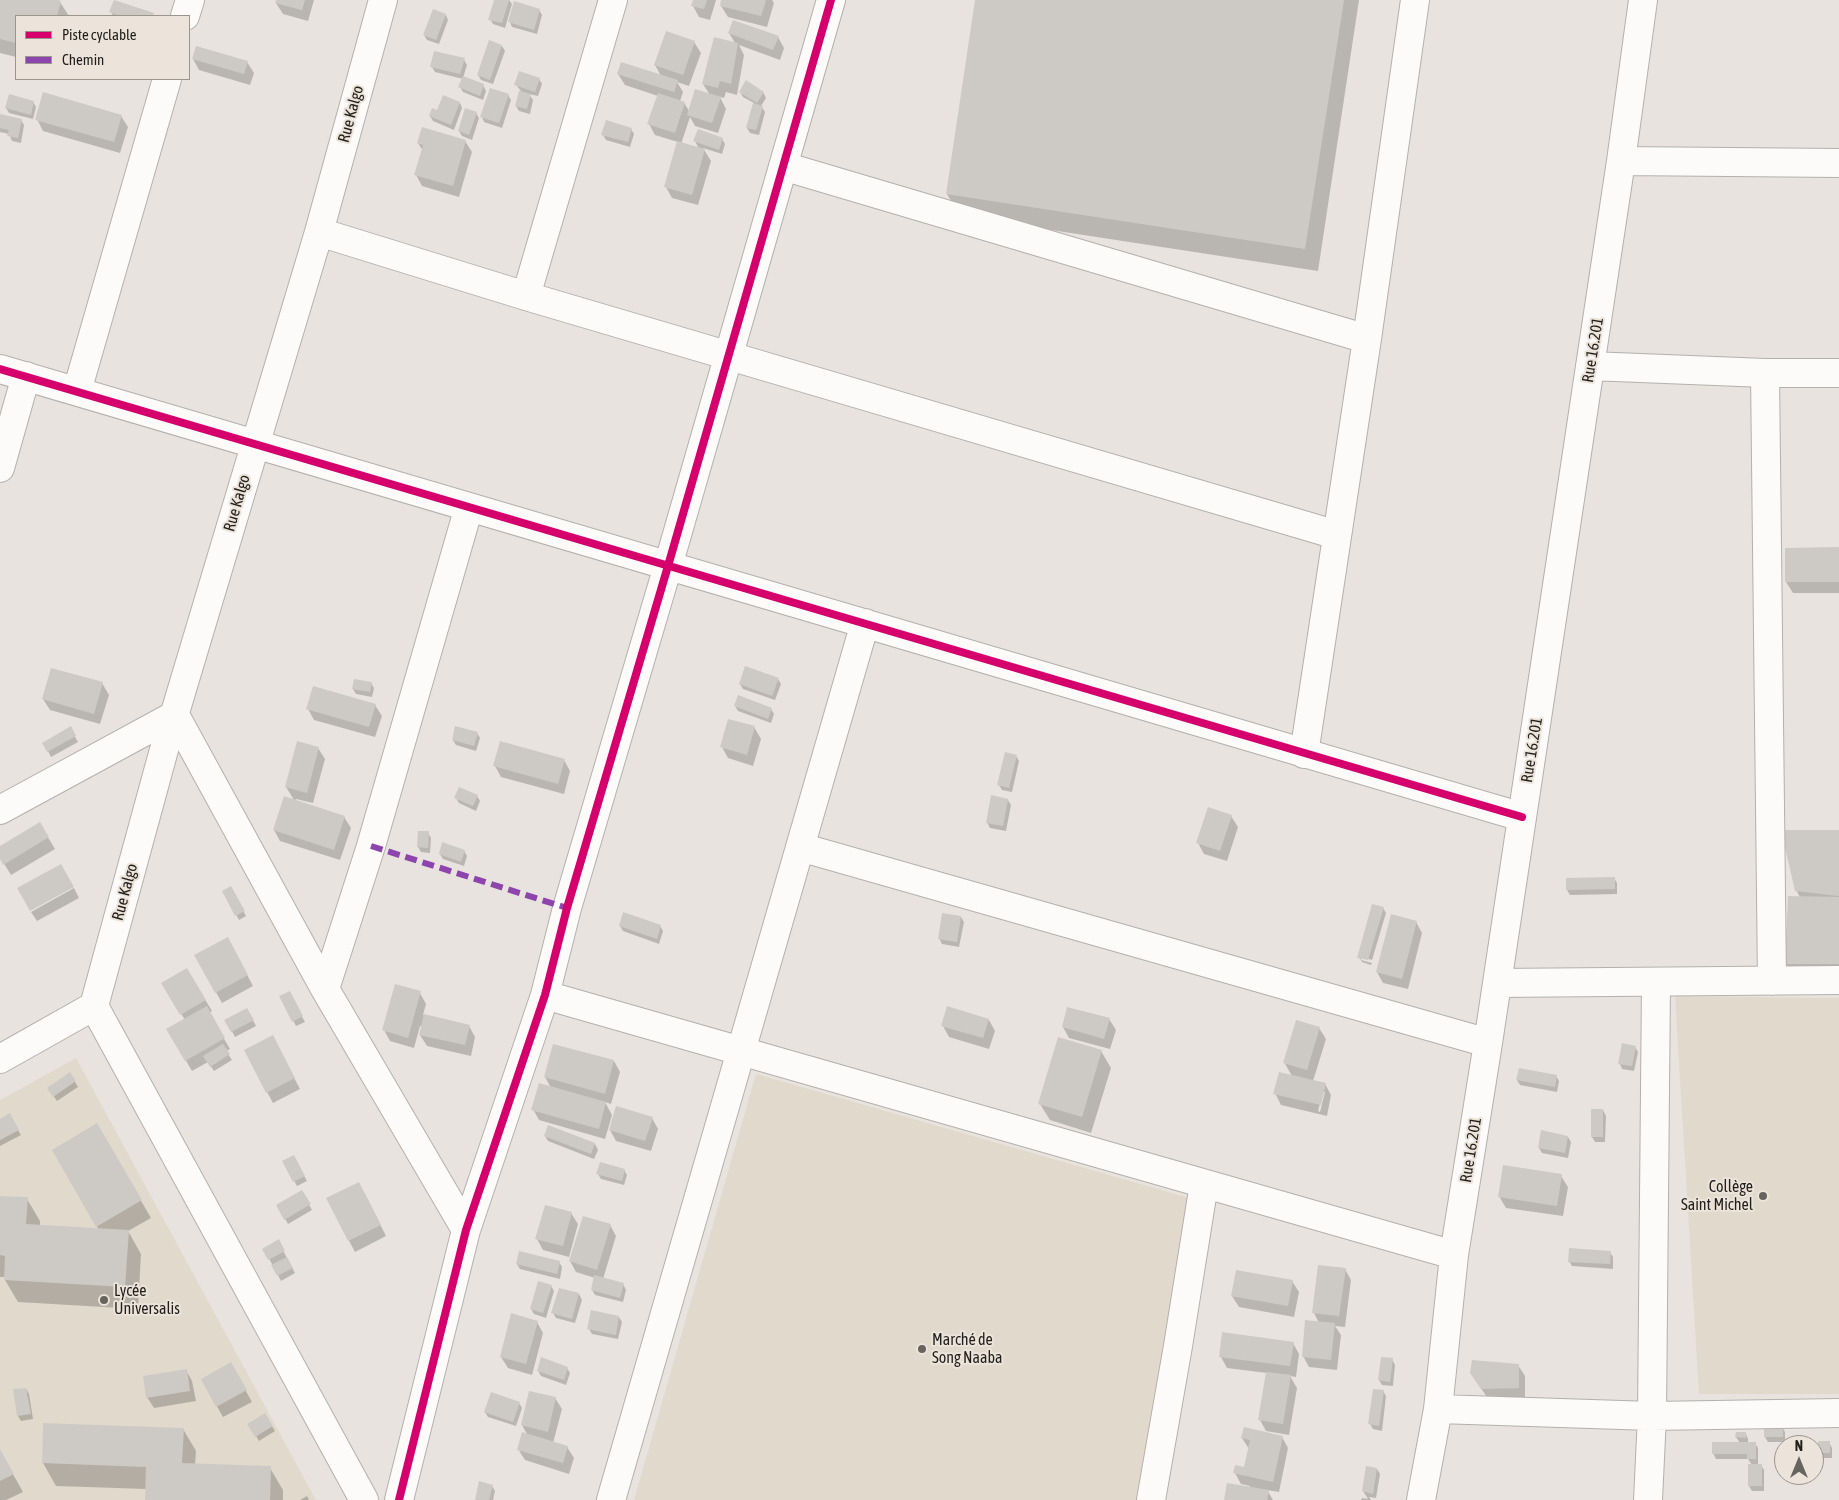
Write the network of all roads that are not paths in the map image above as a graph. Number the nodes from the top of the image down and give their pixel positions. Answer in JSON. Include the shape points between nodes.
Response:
{"nodes":[{"id":1,"x":190,"y":0,"type":"edge"},
{"id":2,"x":383,"y":0,"type":"edge"},
{"id":3,"x":613,"y":0,"type":"edge"},
{"id":4,"x":831,"y":0,"type":"edge"},
{"id":5,"x":1415,"y":0,"type":"edge"},
{"id":6,"x":1643,"y":0,"type":"edge"},
{"id":7,"x":185,"y":15,"type":"edge"},
{"id":8,"x":167,"y":80,"type":"edge"},
{"id":9,"x":1621,"y":162,"type":"junction"},
{"id":10,"x":1839,"y":163,"type":"edge"},
{"id":11,"x":783,"y":166,"type":"junction"},
{"id":12,"x":319,"y":232,"type":"junction"},
{"id":13,"x":526,"y":296,"type":"junction"},
{"id":14,"x":1367,"y":339,"type":"junction"},
{"id":15,"x":729,"y":356,"type":"junction"},
{"id":16,"x":1590,"y":366,"type":"junction"},
{"id":17,"x":0,"y":369,"type":"edge"},
{"id":18,"x":1765,"y":372,"type":"junction"},
{"id":19,"x":1839,"y":373,"type":"edge"},
{"id":20,"x":26,"y":376,"type":"junction"},
{"id":21,"x":77,"y":391,"type":"junction"},
{"id":22,"x":255,"y":443,"type":"junction"},
{"id":23,"x":0,"y":468,"type":"edge"},
{"id":24,"x":470,"y":507,"type":"junction"},
{"id":25,"x":1337,"y":535,"type":"junction"},
{"id":26,"x":668,"y":566,"type":"junction"},
{"id":27,"x":865,"y":623,"type":"junction"},
{"id":28,"x":175,"y":715,"type":"junction"},
{"id":29,"x":1304,"y":754,"type":"junction"},
{"id":30,"x":0,"y":810,"type":"edge"},
{"id":31,"x":1522,"y":817,"type":"junction"},
{"id":32,"x":800,"y":847,"type":"junction"},
{"id":33,"x":1839,"y":980,"type":"edge"},
{"id":34,"x":1772,"y":981,"type":"junction"},
{"id":35,"x":1656,"y":982,"type":"junction"},
{"id":36,"x":1497,"y":983,"type":"junction"},
{"id":37,"x":325,"y":989,"type":"junction"},
{"id":38,"x":545,"y":995,"type":"junction"},
{"id":39,"x":94,"y":1006,"type":"junction"},
{"id":40,"x":1488,"y":1043,"type":"junction"},
{"id":41,"x":740,"y":1052,"type":"junction"},
{"id":42,"x":0,"y":1059,"type":"edge"},
{"id":43,"x":1204,"y":1184,"type":"junction"},
{"id":44,"x":466,"y":1230,"type":"junction"},
{"id":45,"x":1454,"y":1255,"type":"junction"},
{"id":46,"x":1438,"y":1409,"type":"junction"},
{"id":47,"x":1839,"y":1413,"type":"edge"},
{"id":48,"x":1652,"y":1416,"type":"junction"},
{"id":49,"x":364,"y":1500,"type":"edge"},
{"id":50,"x":399,"y":1500,"type":"edge"},
{"id":51,"x":611,"y":1500,"type":"edge"},
{"id":52,"x":1151,"y":1500,"type":"edge"},
{"id":53,"x":1421,"y":1500,"type":"edge"},
{"id":54,"x":1648,"y":1500,"type":"edge"}],
"edges":[{"from":1,"to":7,"type":"street"},
{"from":2,"to":12,"type":"street","name":"Rue Kalgo"},
{"from":3,"to":13,"type":"street"},
{"from":4,"to":11,"type":"street"},
{"from":5,"to":14,"type":"street"},
{"from":6,"to":9,"type":"street","name":"Rue 16.201"},
{"from":8,"to":21,"type":"street"},
{"from":9,"to":10,"type":"street"},
{"from":9,"to":16,"type":"street","name":"Rue 16.201"},
{"from":11,"to":14,"type":"street"},
{"from":11,"to":15,"type":"street"},
{"from":12,"to":13,"type":"street"},
{"from":12,"to":22,"type":"street","name":"Rue Kalgo"},
{"from":13,"to":15,"type":"street"},
{"from":14,"to":25,"type":"street"},
{"from":15,"to":25,"type":"street"},
{"from":15,"to":26,"type":"street"},
{"from":16,"to":18,"type":"street"},
{"from":16,"to":31,"type":"street","name":"Rue 16.201"},
{"from":17,"to":20,"type":"street"},
{"from":18,"to":19,"type":"street"},
{"from":18,"to":34,"type":"street"},
{"from":20,"to":21,"type":"street"},
{"from":20,"to":23,"type":"street"},
{"from":21,"to":22,"type":"street"},
{"from":22,"to":24,"type":"street"},
{"from":22,"to":28,"type":"street","name":"Rue Kalgo"},
{"from":24,"to":26,"type":"street"},
{"from":24,"to":37,"type":"street","via":[[371,846]]},
{"from":25,"to":29,"type":"street"},
{"from":26,"to":27,"type":"street"},
{"from":26,"to":38,"type":"street"},
{"from":27,"to":29,"type":"street"},
{"from":27,"to":32,"type":"street"},
{"from":28,"to":30,"type":"street"},
{"from":28,"to":37,"type":"street"},
{"from":28,"to":39,"type":"street","name":"Rue Kalgo"},
{"from":29,"to":31,"type":"street"},
{"from":31,"to":36,"type":"street","name":"Rue 16.201"},
{"from":32,"to":40,"type":"street"},
{"from":32,"to":41,"type":"street"},
{"from":33,"to":34,"type":"street"},
{"from":34,"to":35,"type":"street"},
{"from":35,"to":36,"type":"street"},
{"from":35,"to":48,"type":"street"},
{"from":36,"to":40,"type":"street","name":"Rue 16.201"},
{"from":37,"to":44,"type":"street"},
{"from":38,"to":41,"type":"street"},
{"from":38,"to":44,"type":"street"},
{"from":39,"to":42,"type":"street"},
{"from":39,"to":49,"type":"street"},
{"from":40,"to":45,"type":"street","name":"Rue 16.201"},
{"from":41,"to":43,"type":"street"},
{"from":41,"to":51,"type":"street"},
{"from":43,"to":45,"type":"street"},
{"from":43,"to":52,"type":"street"},
{"from":44,"to":50,"type":"street"},
{"from":45,"to":46,"type":"street","name":"Rue 16.201"},
{"from":46,"to":48,"type":"street"},
{"from":46,"to":53,"type":"street","name":"Rue 16.201"},
{"from":47,"to":48,"type":"street"},
{"from":48,"to":54,"type":"street"}]}
